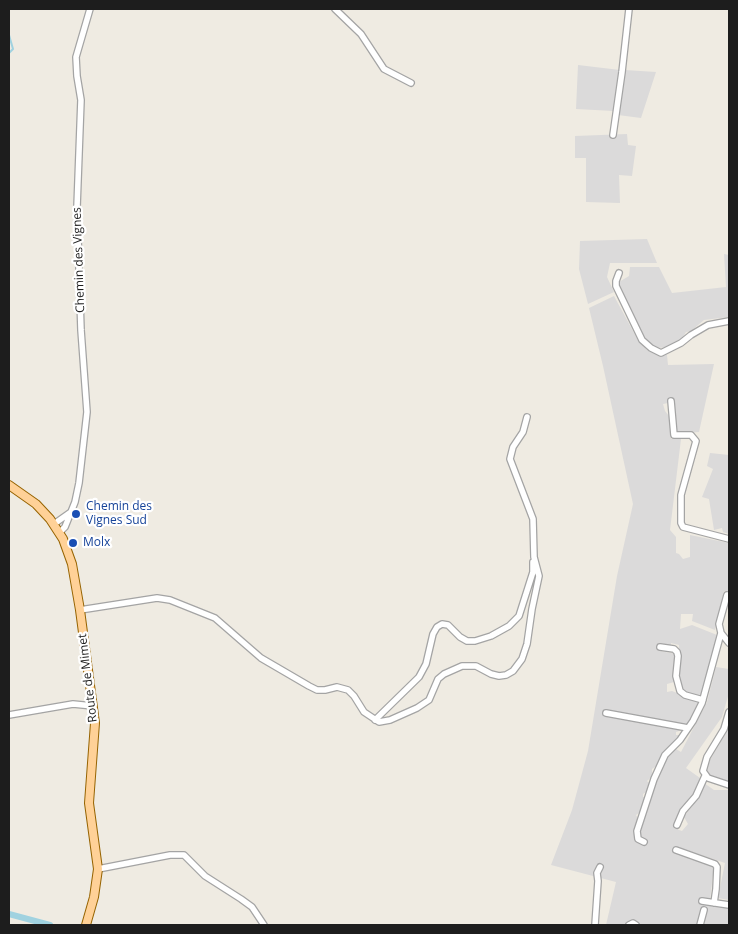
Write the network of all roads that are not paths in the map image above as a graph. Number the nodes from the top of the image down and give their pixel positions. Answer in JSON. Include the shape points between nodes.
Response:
{"nodes":[{"id":1,"x":90,"y":9,"type":"edge"},
{"id":2,"x":335,"y":9,"type":"edge"},
{"id":3,"x":628,"y":9,"type":"edge"},
{"id":4,"x":411,"y":83,"type":"dead end"},
{"id":5,"x":613,"y":135,"type":"dead end"},
{"id":6,"x":619,"y":273,"type":"dead end"},
{"id":7,"x":729,"y":320,"type":"edge"},
{"id":8,"x":671,"y":402,"type":"dead end"},
{"id":9,"x":527,"y":417,"type":"dead end"},
{"id":10,"x":9,"y":485,"type":"edge"},
{"id":11,"x":71,"y":512,"type":"junction"},
{"id":12,"x":54,"y":524,"type":"junction"},
{"id":13,"x":59,"y":533,"type":"junction"},
{"id":14,"x":729,"y":538,"type":"edge"},
{"id":15,"x":534,"y":557,"type":"junction"},
{"id":16,"x":726,"y":595,"type":"dead end"},
{"id":17,"x":80,"y":610,"type":"junction"},
{"id":18,"x":720,"y":633,"type":"junction"},
{"id":19,"x":729,"y":643,"type":"edge"},
{"id":20,"x":660,"y":647,"type":"dead end"},
{"id":21,"x":703,"y":700,"type":"junction"},
{"id":22,"x":93,"y":706,"type":"junction"},
{"id":23,"x":729,"y":712,"type":"edge"},
{"id":24,"x":606,"y":713,"type":"dead end"},
{"id":25,"x":9,"y":715,"type":"edge"},
{"id":26,"x":375,"y":720,"type":"junction"},
{"id":27,"x":688,"y":728,"type":"junction"},
{"id":28,"x":705,"y":776,"type":"junction"},
{"id":29,"x":729,"y":785,"type":"edge"},
{"id":30,"x":677,"y":825,"type":"dead end"},
{"id":31,"x":644,"y":842,"type":"dead end"},
{"id":32,"x":676,"y":850,"type":"dead end"},
{"id":33,"x":600,"y":866,"type":"dead end"},
{"id":34,"x":98,"y":868,"type":"junction"},
{"id":35,"x":702,"y":901,"type":"dead end"},
{"id":36,"x":714,"y":904,"type":"junction"},
{"id":37,"x":729,"y":905,"type":"edge"},
{"id":38,"x":704,"y":910,"type":"dead end"},
{"id":39,"x":86,"y":925,"type":"edge"},
{"id":40,"x":264,"y":925,"type":"edge"},
{"id":41,"x":594,"y":925,"type":"edge"},
{"id":42,"x":629,"y":925,"type":"edge"},
{"id":43,"x":636,"y":925,"type":"edge"},
{"id":44,"x":700,"y":925,"type":"edge"}],
"edges":[{"from":1,"to":11,"type":"street","name":"Chemin des Vignes","via":[[76,57],[81,100],[77,207],[87,412],[79,484]]},
{"from":2,"to":4,"type":"street","via":[[361,34],[384,69]]},
{"from":3,"to":5,"type":"street"},
{"from":6,"to":7,"type":"street","via":[[616,286],[642,340],[661,353],[708,325]]},
{"from":8,"to":14,"type":"street","via":[[674,435],[691,435],[696,441],[681,495],[681,523],[683,527]]},
{"from":9,"to":15,"type":"street","via":[[510,459],[533,519]]},
{"from":10,"to":12,"type":"main road","name":"Route de Mimet","via":[[36,504]]},
{"from":11,"to":12,"type":"street"},
{"from":11,"to":13,"type":"street","name":"Chemin des Vignes"},
{"from":12,"to":13,"type":"main road","name":"Route de Mimet"},
{"from":13,"to":17,"type":"main road","name":"Route de Mimet","via":[[72,564]]},
{"from":15,"to":26,"type":"street","via":[[520,616],[491,636],[475,641],[460,637],[448,625],[442,624],[433,634],[426,664],[419,677]]},
{"from":15,"to":26,"type":"street","via":[[538,587],[527,644],[522,659],[512,671],[499,676],[476,666],[462,666],[438,679],[429,700],[417,708],[390,720]]},
{"from":16,"to":18,"type":"street"},
{"from":17,"to":22,"type":"main road","name":"Route de Mimet"},
{"from":17,"to":26,"type":"street","via":[[157,598],[170,600],[215,618],[261,658],[309,686],[318,690],[338,687],[348,690],[364,712]]},
{"from":18,"to":19,"type":"street"},
{"from":18,"to":21,"type":"street"},
{"from":20,"to":21,"type":"street","via":[[677,652],[676,676],[680,691]]},
{"from":21,"to":27,"type":"street"},
{"from":22,"to":25,"type":"street","via":[[73,704]]},
{"from":22,"to":34,"type":"main road","name":"Route de Mimet","via":[[94,752],[89,804]]},
{"from":23,"to":28,"type":"street","via":[[724,729],[707,757]]},
{"from":24,"to":27,"type":"street"},
{"from":27,"to":31,"type":"street","via":[[665,755],[654,779],[637,831],[638,839]]},
{"from":28,"to":29,"type":"street"},
{"from":28,"to":30,"type":"street"},
{"from":32,"to":36,"type":"street","via":[[715,864]]},
{"from":33,"to":41,"type":"street"},
{"from":34,"to":39,"type":"main road","name":"Route de Mimet"},
{"from":34,"to":40,"type":"street","via":[[184,855],[205,876],[242,898]]},
{"from":35,"to":36,"type":"street"},
{"from":36,"to":37,"type":"street"},
{"from":38,"to":44,"type":"street"},
{"from":42,"to":43,"type":"street"}]}
